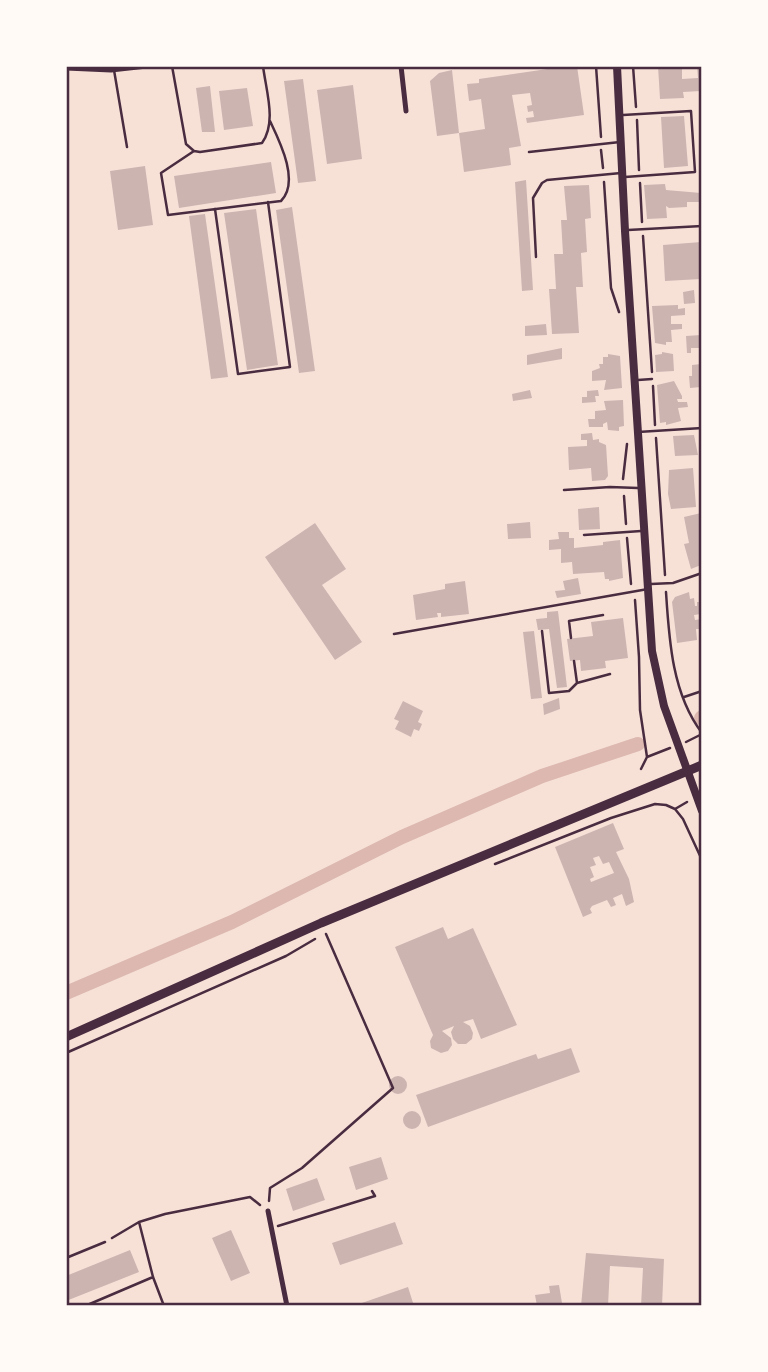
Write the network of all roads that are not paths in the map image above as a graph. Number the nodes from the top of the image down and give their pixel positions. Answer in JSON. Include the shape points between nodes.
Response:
{"nodes":[{"id":1,"x":147,"y":66,"type":"edge"},
{"id":2,"x":172,"y":66,"type":"edge"},
{"id":3,"x":263,"y":66,"type":"edge"},
{"id":4,"x":401,"y":66,"type":"edge"},
{"id":5,"x":617,"y":66,"type":"edge"},
{"id":6,"x":66,"y":68,"type":"edge"},
{"id":7,"x":114,"y":70,"type":"junction"},
{"id":8,"x":406,"y":111,"type":"dead end"},
{"id":9,"x":619,"y":116,"type":"junction"},
{"id":10,"x":270,"y":121,"type":"junction"},
{"id":11,"x":620,"y":142,"type":"junction"},
{"id":12,"x":127,"y":147,"type":"dead end"},
{"id":13,"x":194,"y":150,"type":"junction"},
{"id":14,"x":529,"y":152,"type":"dead end"},
{"id":15,"x":622,"y":175,"type":"junction"},
{"id":16,"x":268,"y":202,"type":"junction"},
{"id":17,"x":215,"y":209,"type":"junction"},
{"id":18,"x":702,"y":226,"type":"edge"},
{"id":19,"x":625,"y":230,"type":"junction"},
{"id":20,"x":536,"y":257,"type":"dead end"},
{"id":21,"x":652,"y":379,"type":"road end"},
{"id":22,"x":634,"y":380,"type":"junction"},
{"id":23,"x":702,"y":428,"type":"edge"},
{"id":24,"x":638,"y":432,"type":"junction"},
{"id":25,"x":641,"y":488,"type":"junction"},
{"id":26,"x":564,"y":490,"type":"dead end"},
{"id":27,"x":644,"y":531,"type":"junction"},
{"id":28,"x":583,"y":535,"type":"dead end"},
{"id":29,"x":702,"y":573,"type":"edge"},
{"id":30,"x":648,"y":587,"type":"junction"},
{"id":31,"x":603,"y":615,"type":"dead end"},
{"id":32,"x":542,"y":631,"type":"dead end"},
{"id":33,"x":394,"y":634,"type":"dead end"},
{"id":34,"x":571,"y":638,"type":"dead end"},
{"id":35,"x":574,"y":661,"type":"dead end"},
{"id":36,"x":610,"y":674,"type":"dead end"},
{"id":37,"x":577,"y":683,"type":"junction"},
{"id":38,"x":702,"y":765,"type":"edge"},
{"id":39,"x":686,"y":771,"type":"junction"},
{"id":40,"x":702,"y":811,"type":"edge"},
{"id":41,"x":66,"y":1037,"type":"edge"},
{"id":42,"x":268,"y":1211,"type":"road end"},
{"id":43,"x":106,"y":1242,"type":"road end"},
{"id":44,"x":66,"y":1258,"type":"edge"},
{"id":45,"x":287,"y":1306,"type":"edge"}],
"edges":[{"from":1,"to":7,"type":"street"},
{"from":2,"to":13,"type":"lane","via":[[186,144]]},
{"from":3,"to":10,"type":"lane"},
{"from":4,"to":8,"type":"street"},
{"from":5,"to":9,"type":"main road"},
{"from":6,"to":7,"type":"street"},
{"from":7,"to":12,"type":"lane"},
{"from":9,"to":11,"type":"main road"},
{"from":9,"to":15,"type":"lane","via":[[691,111],[695,172]]},
{"from":10,"to":13,"type":"lane","via":[[262,143]]},
{"from":10,"to":16,"type":"lane","via":[[283,149],[289,186],[281,201]]},
{"from":11,"to":14,"type":"lane"},
{"from":11,"to":15,"type":"main road"},
{"from":13,"to":17,"type":"lane","via":[[161,173],[168,215]]},
{"from":15,"to":19,"type":"main road"},
{"from":15,"to":20,"type":"lane","via":[[542,183],[533,198]]},
{"from":16,"to":17,"type":"lane"},
{"from":16,"to":17,"type":"lane","via":[[290,367],[238,374]]},
{"from":18,"to":19,"type":"lane"},
{"from":19,"to":22,"type":"main road"},
{"from":21,"to":22,"type":"lane"},
{"from":22,"to":24,"type":"main road"},
{"from":23,"to":24,"type":"lane"},
{"from":24,"to":25,"type":"main road"},
{"from":25,"to":26,"type":"lane"},
{"from":25,"to":27,"type":"main road"},
{"from":27,"to":28,"type":"lane"},
{"from":27,"to":30,"type":"main road"},
{"from":29,"to":30,"type":"lane"},
{"from":30,"to":33,"type":"lane"},
{"from":30,"to":39,"type":"main road","via":[[654,671]]},
{"from":31,"to":34,"type":"lane","via":[[569,621]]},
{"from":32,"to":37,"type":"lane","via":[[549,693],[569,691]]},
{"from":35,"to":37,"type":"lane"},
{"from":36,"to":37,"type":"lane"},
{"from":38,"to":39,"type":"main road"},
{"from":39,"to":40,"type":"main road"},
{"from":39,"to":41,"type":"main road","via":[[321,923]]},
{"from":42,"to":45,"type":"street"},
{"from":43,"to":44,"type":"lane"}]}
